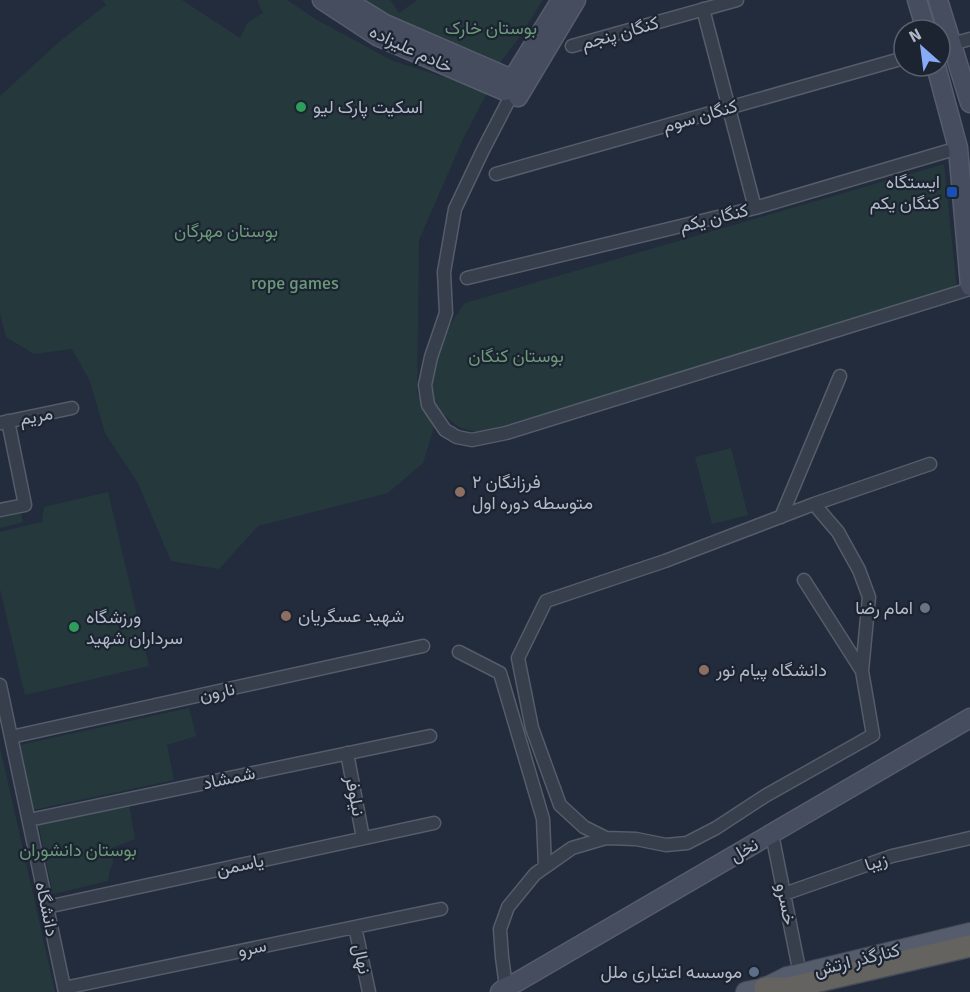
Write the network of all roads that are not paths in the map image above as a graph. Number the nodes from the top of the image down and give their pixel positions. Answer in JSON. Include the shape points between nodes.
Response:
{"nodes":[{"id":1,"x":322,"y":0,"type":"edge"},
{"id":2,"x":346,"y":0,"type":"edge"},
{"id":3,"x":561,"y":0,"type":"edge"},
{"id":4,"x":576,"y":0,"type":"edge"},
{"id":5,"x":737,"y":0,"type":"edge"},
{"id":6,"x":917,"y":0,"type":"edge"},
{"id":7,"x":938,"y":0,"type":"edge"},
{"id":8,"x":703,"y":9,"type":"junction"},
{"id":9,"x":922,"y":18,"type":"edge"},
{"id":10,"x":944,"y":18,"type":"edge"},
{"id":11,"x":970,"y":39,"type":"edge"},
{"id":12,"x":952,"y":44,"type":"joint"},
{"id":13,"x":572,"y":46,"type":"dead end"},
{"id":14,"x":892,"y":61,"type":"edge"},
{"id":15,"x":940,"y":78,"type":"edge"},
{"id":16,"x":514,"y":89,"type":"junction"},
{"id":17,"x":970,"y":103,"type":"edge"},
{"id":18,"x":729,"y":108,"type":"junction"},
{"id":19,"x":964,"y":147,"type":"edge"},
{"id":20,"x":496,"y":174,"type":"dead end"},
{"id":21,"x":755,"y":208,"type":"junction"},
{"id":22,"x":467,"y":278,"type":"dead end"},
{"id":23,"x":970,"y":287,"type":"edge"},
{"id":24,"x":840,"y":376,"type":"dead end"},
{"id":25,"x":72,"y":408,"type":"dead end"},
{"id":26,"x":4,"y":422,"type":"edge"},
{"id":27,"x":930,"y":464,"type":"dead end"},
{"id":28,"x":814,"y":504,"type":"junction"},
{"id":29,"x":0,"y":510,"type":"edge"},
{"id":30,"x":781,"y":516,"type":"junction"},
{"id":31,"x":804,"y":580,"type":"dead end"},
{"id":32,"x":423,"y":646,"type":"dead end"},
{"id":33,"x":459,"y":652,"type":"dead end"},
{"id":34,"x":862,"y":671,"type":"junction"},
{"id":35,"x":0,"y":685,"type":"edge"},
{"id":36,"x":970,"y":718,"type":"edge"},
{"id":37,"x":430,"y":736,"type":"dead end"},
{"id":38,"x":11,"y":737,"type":"junction"},
{"id":39,"x":347,"y":753,"type":"junction"},
{"id":40,"x":29,"y":820,"type":"junction"},
{"id":41,"x":434,"y":823,"type":"dead end"},
{"id":42,"x":772,"y":834,"type":"junction"},
{"id":43,"x":363,"y":838,"type":"junction"},
{"id":44,"x":606,"y":838,"type":"junction"},
{"id":45,"x":970,"y":838,"type":"edge"},
{"id":46,"x":545,"y":867,"type":"junction"},
{"id":47,"x":784,"y":894,"type":"junction"},
{"id":48,"x":47,"y":907,"type":"junction"},
{"id":49,"x":441,"y":909,"type":"dead end"},
{"id":50,"x":355,"y":927,"type":"junction"},
{"id":51,"x":970,"y":933,"type":"edge"},
{"id":52,"x":970,"y":946,"type":"edge"},
{"id":53,"x":970,"y":960,"type":"edge"},
{"id":54,"x":800,"y":974,"type":"junction"},
{"id":55,"x":510,"y":988,"type":"edge"},
{"id":56,"x":64,"y":990,"type":"edge"},
{"id":57,"x":755,"y":990,"type":"edge"},
{"id":58,"x":369,"y":992,"type":"edge"},
{"id":59,"x":829,"y":992,"type":"edge"}],
"edges":[{"from":1,"to":16,"type":"main road","name":"خادم علیزاده","via":[[377,36]]},
{"from":2,"to":16,"type":"main road","name":"خادم علیزاده"},
{"from":3,"to":16,"type":"main road"},
{"from":4,"to":16,"type":"main road"},
{"from":5,"to":8,"type":"street","name":"کنگان پنجم"},
{"from":6,"to":9,"type":"main road"},
{"from":7,"to":10,"type":"main road"},
{"from":8,"to":13,"type":"street","name":"کنگان پنجم"},
{"from":8,"to":18,"type":"street"},
{"from":11,"to":12,"type":"street"},
{"from":12,"to":17,"type":"main road"},
{"from":14,"to":18,"type":"street","name":"کنگان سوم"},
{"from":15,"to":19,"type":"main road"},
{"from":16,"to":23,"type":"street","via":[[455,209],[444,272],[446,313],[425,385],[428,405],[446,430],[457,437],[472,440],[506,433]]},
{"from":18,"to":20,"type":"street","name":"کنگان سوم"},
{"from":18,"to":21,"type":"street"},
{"from":19,"to":21,"type":"street","name":"کنگان یکم"},
{"from":19,"to":23,"type":"main road"},
{"from":21,"to":22,"type":"street","name":"کنگان یکم"},
{"from":24,"to":30,"type":"street"},
{"from":25,"to":26,"type":"street","name":"مریم"},
{"from":26,"to":29,"type":"street","via":[[25,505]]},
{"from":27,"to":28,"type":"street"},
{"from":28,"to":30,"type":"street"},
{"from":28,"to":34,"type":"street","via":[[838,532],[869,597]]},
{"from":30,"to":44,"type":"street","via":[[546,601],[518,658],[532,728],[560,805],[584,826]]},
{"from":31,"to":34,"type":"street"},
{"from":32,"to":38,"type":"street","name":"نارون"},
{"from":33,"to":46,"type":"street","via":[[500,673],[543,819]]},
{"from":34,"to":44,"type":"street","via":[[873,735],[687,843],[666,845]]},
{"from":35,"to":38,"type":"street","name":"دانشگاه"},
{"from":36,"to":42,"type":"main road","name":"نخل"},
{"from":37,"to":39,"type":"street","name":"شمشاد"},
{"from":38,"to":40,"type":"street","name":"دانشگاه"},
{"from":39,"to":40,"type":"street","name":"شمشاد"},
{"from":39,"to":43,"type":"street","name":"نیلوفر"},
{"from":40,"to":48,"type":"street","name":"دانشگاه"},
{"from":41,"to":43,"type":"street","name":"یاسمن"},
{"from":42,"to":47,"type":"street","name":"خسرو"},
{"from":42,"to":55,"type":"main road","name":"نخل"},
{"from":43,"to":48,"type":"street","name":"یاسمن"},
{"from":44,"to":46,"type":"street","via":[[572,848]]},
{"from":45,"to":47,"type":"street","name":"زیبا","via":[[892,856]]},
{"from":46,"to":55,"type":"street","via":[[508,907],[500,929]]},
{"from":47,"to":54,"type":"street","name":"خسرو"},
{"from":48,"to":56,"type":"street","name":"دانشگاه"},
{"from":49,"to":50,"type":"street","name":"سرو"},
{"from":50,"to":56,"type":"street","name":"سرو"},
{"from":50,"to":58,"type":"street","name":"نهال"},
{"from":51,"to":54,"type":"main road","name":"کنارگذر ارتش"},
{"from":52,"to":57,"type":"highway","via":[[789,988]]},
{"from":53,"to":59,"type":"highway"},
{"from":54,"to":57,"type":"main road","name":"کنارگذر ارتش"}]}
